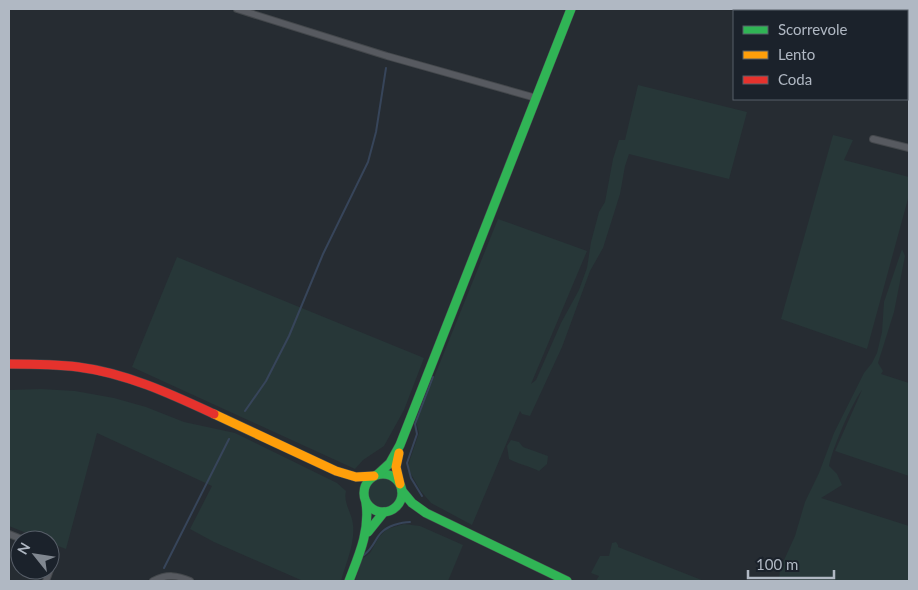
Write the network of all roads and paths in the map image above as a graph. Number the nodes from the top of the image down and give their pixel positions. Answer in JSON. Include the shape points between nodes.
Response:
{"nodes":[{"id":1,"x":237,"y":9,"type":"edge"},
{"id":2,"x":570,"y":9,"type":"edge"},
{"id":3,"x":536,"y":98,"type":"junction"},
{"id":4,"x":873,"y":139,"type":"dead end"},
{"id":5,"x":909,"y":148,"type":"edge"},
{"id":6,"x":9,"y":364,"type":"edge"},
{"id":7,"x":400,"y":445,"type":"junction"},
{"id":8,"x":336,"y":471,"type":"junction"},
{"id":9,"x":376,"y":475,"type":"junction"},
{"id":10,"x":401,"y":488,"type":"junction"},
{"id":11,"x":365,"y":500,"type":"junction"},
{"id":12,"x":388,"y":511,"type":"junction"},
{"id":13,"x":426,"y":513,"type":"junction"},
{"id":14,"x":366,"y":537,"type":"junction"},
{"id":15,"x":156,"y":580,"type":"edge"},
{"id":16,"x":190,"y":581,"type":"edge"},
{"id":17,"x":349,"y":581,"type":"edge"},
{"id":18,"x":567,"y":581,"type":"edge"}],
"edges":[{"from":1,"to":3,"type":"street"},
{"from":2,"to":3,"type":"main road"},
{"from":3,"to":7,"type":"main road"},
{"from":4,"to":5,"type":"street"},
{"from":6,"to":8,"type":"main road","via":[[78,367],[141,383]]},
{"from":7,"to":9,"type":"main road","via":[[389,464]]},
{"from":7,"to":10,"type":"main road","via":[[396,466]]},
{"from":8,"to":9,"type":"main road","via":[[354,476]]},
{"from":8,"to":11,"type":"main road","via":[[352,482]]},
{"from":9,"to":10,"type":"main road","via":[[391,476]]},
{"from":9,"to":11,"type":"main road","via":[[365,485]]},
{"from":10,"to":12,"type":"main road","via":[[400,502]]},
{"from":10,"to":13,"type":"main road","via":[[410,502]]},
{"from":11,"to":12,"type":"main road","via":[[374,510]]},
{"from":11,"to":14,"type":"main road","via":[[369,519]]},
{"from":12,"to":13,"type":"main road","via":[[409,509]]},
{"from":12,"to":14,"type":"main road","via":[[375,522]]},
{"from":13,"to":18,"type":"main road"},
{"from":14,"to":17,"type":"main road"},
{"from":15,"to":16,"type":"street","via":[[173,575]]}]}
